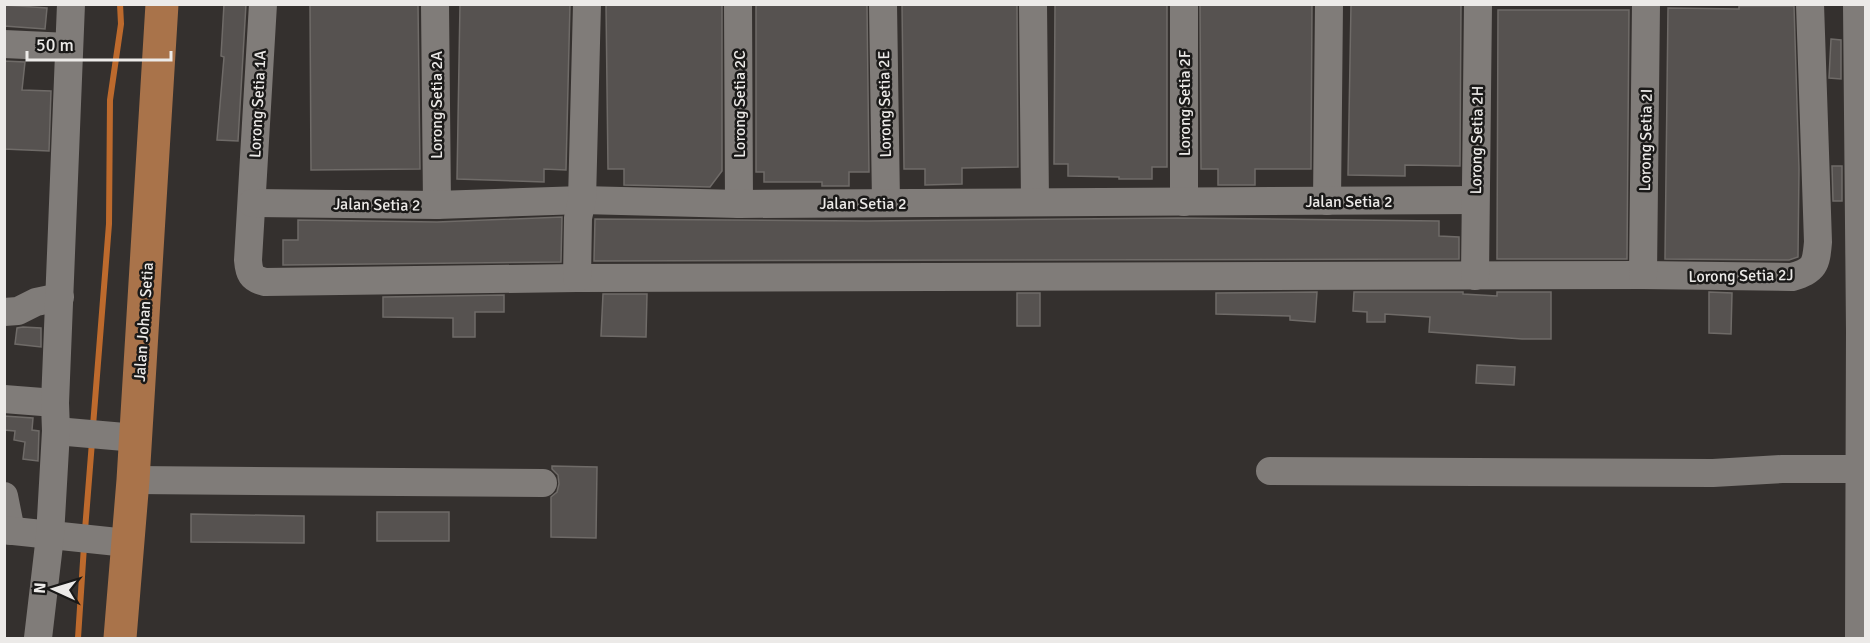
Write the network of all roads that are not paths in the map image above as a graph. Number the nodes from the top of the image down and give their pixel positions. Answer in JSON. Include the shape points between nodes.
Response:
{"nodes":[{"id":1,"x":71,"y":4,"type":"edge"},
{"id":2,"x":162,"y":4,"type":"edge"},
{"id":3,"x":263,"y":4,"type":"edge"},
{"id":4,"x":435,"y":4,"type":"edge"},
{"id":5,"x":587,"y":4,"type":"edge"},
{"id":6,"x":738,"y":4,"type":"edge"},
{"id":7,"x":883,"y":4,"type":"edge"},
{"id":8,"x":1033,"y":4,"type":"edge"},
{"id":9,"x":1184,"y":4,"type":"edge"},
{"id":10,"x":1329,"y":4,"type":"edge"},
{"id":11,"x":1478,"y":4,"type":"edge"},
{"id":12,"x":1646,"y":4,"type":"edge"},
{"id":13,"x":1810,"y":4,"type":"edge"},
{"id":14,"x":1857,"y":4,"type":"edge"},
{"id":15,"x":4,"y":44,"type":"edge"},
{"id":16,"x":69,"y":47,"type":"junction"},
{"id":17,"x":582,"y":200,"type":"junction"},
{"id":18,"x":1475,"y":200,"type":"junction"},
{"id":19,"x":1327,"y":201,"type":"junction"},
{"id":20,"x":1035,"y":202,"type":"junction"},
{"id":21,"x":1184,"y":202,"type":"junction"},
{"id":22,"x":252,"y":203,"type":"junction"},
{"id":23,"x":886,"y":203,"type":"junction"},
{"id":24,"x":739,"y":204,"type":"junction"},
{"id":25,"x":437,"y":205,"type":"junction"},
{"id":26,"x":1862,"y":210,"type":"edge"},
{"id":27,"x":1643,"y":275,"type":"junction"},
{"id":28,"x":1475,"y":276,"type":"junction"},
{"id":29,"x":577,"y":278,"type":"junction"},
{"id":30,"x":60,"y":297,"type":"junction"},
{"id":31,"x":4,"y":312,"type":"edge"},
{"id":32,"x":1863,"y":331,"type":"edge"},
{"id":33,"x":4,"y":399,"type":"edge"},
{"id":34,"x":55,"y":402,"type":"junction"},
{"id":35,"x":63,"y":431,"type":"junction"},
{"id":36,"x":122,"y":437,"type":"junction"},
{"id":37,"x":1859,"y":469,"type":"junction"},
{"id":38,"x":1270,"y":471,"type":"dead end"},
{"id":39,"x":133,"y":480,"type":"junction"},
{"id":40,"x":543,"y":483,"type":"dead end"},
{"id":41,"x":4,"y":496,"type":"edge"},
{"id":42,"x":8,"y":530,"type":"edge"},
{"id":43,"x":59,"y":536,"type":"junction"},
{"id":44,"x":113,"y":541,"type":"junction"},
{"id":45,"x":38,"y":639,"type":"edge"},
{"id":46,"x":120,"y":639,"type":"edge"},
{"id":47,"x":1859,"y":639,"type":"edge"}],
"edges":[{"from":1,"to":16,"type":"street"},
{"from":2,"to":36,"type":"main road","name":"Jalan Johan Setia"},
{"from":3,"to":22,"type":"street","name":"Lorong Setia 1A"},
{"from":4,"to":25,"type":"street","name":"Lorong Setia 2A"},
{"from":5,"to":17,"type":"street"},
{"from":6,"to":24,"type":"street","name":"Lorong Setia 2C"},
{"from":7,"to":23,"type":"street","name":"Lorong Setia 2E"},
{"from":8,"to":20,"type":"street"},
{"from":9,"to":21,"type":"street","name":"Lorong Setia 2F"},
{"from":10,"to":19,"type":"street"},
{"from":11,"to":18,"type":"street","name":"Lorong Setia 2H"},
{"from":12,"to":27,"type":"street","name":"Lorong Setia 2I"},
{"from":13,"to":27,"type":"street","name":"Lorong Setia 2J","via":[[1818,242],[1813,267],[1792,278]]},
{"from":14,"to":26,"type":"street"},
{"from":15,"to":16,"type":"street"},
{"from":16,"to":30,"type":"street"},
{"from":17,"to":24,"type":"street","name":"Jalan Setia 2"},
{"from":17,"to":25,"type":"street","name":"Jalan Setia 2"},
{"from":17,"to":29,"type":"street"},
{"from":18,"to":19,"type":"street","name":"Jalan Setia 2"},
{"from":18,"to":28,"type":"street","name":"Lorong Setia 2H"},
{"from":19,"to":21,"type":"street","name":"Jalan Setia 2"},
{"from":20,"to":21,"type":"street","name":"Jalan Setia 2"},
{"from":20,"to":23,"type":"street","name":"Jalan Setia 2"},
{"from":22,"to":25,"type":"street","name":"Jalan Setia 2"},
{"from":22,"to":29,"type":"street","name":"Lorong Setia 1A","via":[[249,266],[252,277],[258,281]]},
{"from":23,"to":24,"type":"street","name":"Jalan Setia 2"},
{"from":26,"to":32,"type":"street"},
{"from":27,"to":28,"type":"street","name":"Lorong Setia 2J"},
{"from":28,"to":29,"type":"street","name":"Lorong Setia 2J"},
{"from":30,"to":31,"type":"street"},
{"from":30,"to":34,"type":"street"},
{"from":32,"to":37,"type":"street"},
{"from":33,"to":34,"type":"street"},
{"from":34,"to":35,"type":"street"},
{"from":35,"to":36,"type":"street"},
{"from":35,"to":43,"type":"street"},
{"from":36,"to":39,"type":"main road","name":"Jalan Johan Setia"},
{"from":37,"to":38,"type":"street","via":[[1713,473]]},
{"from":37,"to":47,"type":"street"},
{"from":39,"to":40,"type":"street"},
{"from":39,"to":44,"type":"main road","name":"Jalan Johan Setia"},
{"from":41,"to":42,"type":"street"},
{"from":42,"to":43,"type":"street"},
{"from":43,"to":44,"type":"street"},
{"from":43,"to":45,"type":"street"},
{"from":44,"to":46,"type":"main road","name":"Jalan Johan Setia"}]}
